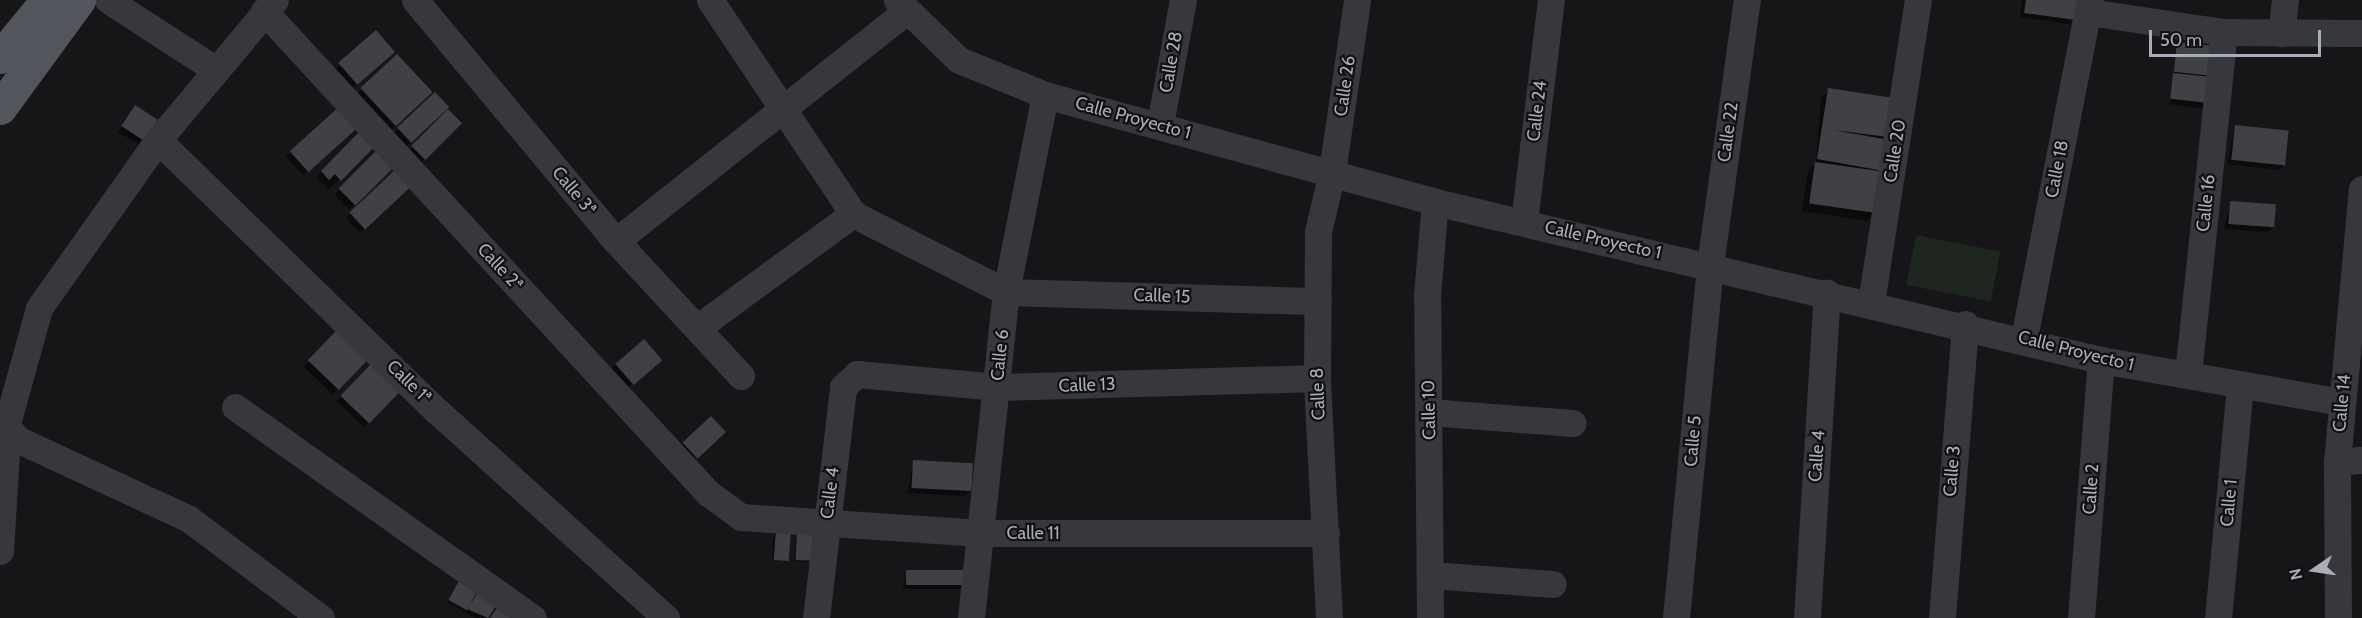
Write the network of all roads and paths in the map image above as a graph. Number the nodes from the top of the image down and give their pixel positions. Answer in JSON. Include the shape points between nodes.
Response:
{"nodes":[{"id":1,"x":47,"y":0,"type":"edge"},
{"id":2,"x":79,"y":0,"type":"edge"},
{"id":3,"x":108,"y":0,"type":"edge"},
{"id":4,"x":415,"y":0,"type":"edge"},
{"id":5,"x":710,"y":0,"type":"edge"},
{"id":6,"x":1183,"y":0,"type":"edge"},
{"id":7,"x":1357,"y":0,"type":"edge"},
{"id":8,"x":1551,"y":0,"type":"edge"},
{"id":9,"x":1747,"y":0,"type":"edge"},
{"id":10,"x":1918,"y":0,"type":"edge"},
{"id":11,"x":2285,"y":0,"type":"edge"},
{"id":12,"x":270,"y":6,"type":"edge"},
{"id":13,"x":901,"y":6,"type":"edge"},
{"id":14,"x":2089,"y":6,"type":"edge"},
{"id":15,"x":2224,"y":32,"type":"junction"},
{"id":16,"x":2281,"y":33,"type":"junction"},
{"id":17,"x":2362,"y":33,"type":"edge"},
{"id":18,"x":0,"y":57,"type":"edge"},
{"id":19,"x":216,"y":70,"type":"junction"},
{"id":20,"x":1046,"y":95,"type":"junction"},
{"id":21,"x":0,"y":108,"type":"edge"},
{"id":22,"x":787,"y":108,"type":"junction"},
{"id":23,"x":1160,"y":124,"type":"junction"},
{"id":24,"x":158,"y":140,"type":"junction"},
{"id":25,"x":1332,"y":172,"type":"junction"},
{"id":26,"x":2362,"y":189,"type":"edge"},
{"id":27,"x":1435,"y":202,"type":"junction"},
{"id":28,"x":854,"y":214,"type":"junction"},
{"id":29,"x":1524,"y":222,"type":"junction"},
{"id":30,"x":616,"y":241,"type":"junction"},
{"id":31,"x":1710,"y":264,"type":"junction"},
{"id":32,"x":1006,"y":292,"type":"junction"},
{"id":33,"x":1827,"y":293,"type":"junction"},
{"id":34,"x":1318,"y":301,"type":"junction"},
{"id":35,"x":1871,"y":303,"type":"junction"},
{"id":36,"x":1965,"y":324,"type":"junction"},
{"id":37,"x":696,"y":328,"type":"junction"},
{"id":38,"x":2024,"y":338,"type":"junction"},
{"id":39,"x":2101,"y":360,"type":"junction"},
{"id":40,"x":857,"y":374,"type":"joint"},
{"id":41,"x":2188,"y":374,"type":"junction"},
{"id":42,"x":741,"y":376,"type":"dead end"},
{"id":43,"x":1317,"y":378,"type":"junction"},
{"id":44,"x":997,"y":387,"type":"junction"},
{"id":45,"x":2240,"y":387,"type":"junction"},
{"id":46,"x":2341,"y":402,"type":"junction"},
{"id":47,"x":235,"y":406,"type":"dead end"},
{"id":48,"x":1429,"y":412,"type":"junction"},
{"id":49,"x":1573,"y":423,"type":"dead end"},
{"id":50,"x":11,"y":432,"type":"junction"},
{"id":51,"x":2350,"y":461,"type":"edge"},
{"id":52,"x":3,"y":479,"type":"edge"},
{"id":53,"x":741,"y":517,"type":"joint"},
{"id":54,"x":826,"y":525,"type":"junction"},
{"id":55,"x":1326,"y":532,"type":"junction"},
{"id":56,"x":981,"y":533,"type":"junction"},
{"id":57,"x":0,"y":551,"type":"edge"},
{"id":58,"x":1430,"y":575,"type":"junction"},
{"id":59,"x":1553,"y":584,"type":"dead end"},
{"id":60,"x":661,"y":617,"type":"edge"},
{"id":61,"x":321,"y":618,"type":"edge"},
{"id":62,"x":533,"y":618,"type":"edge"},
{"id":63,"x":816,"y":618,"type":"edge"},
{"id":64,"x":971,"y":618,"type":"edge"},
{"id":65,"x":1329,"y":618,"type":"edge"},
{"id":66,"x":1430,"y":618,"type":"edge"},
{"id":67,"x":1676,"y":618,"type":"edge"},
{"id":68,"x":1807,"y":618,"type":"edge"},
{"id":69,"x":1942,"y":618,"type":"edge"},
{"id":70,"x":2081,"y":618,"type":"edge"},
{"id":71,"x":2218,"y":618,"type":"edge"},
{"id":72,"x":2338,"y":618,"type":"edge"}],
"edges":[{"from":1,"to":18,"type":"main road"},
{"from":2,"to":21,"type":"main road"},
{"from":3,"to":19,"type":"street"},
{"from":4,"to":30,"type":"street","name":"Calle 3ª"},
{"from":5,"to":22,"type":"street"},
{"from":6,"to":23,"type":"street","name":"Calle 28"},
{"from":7,"to":25,"type":"street","name":"Calle 26"},
{"from":8,"to":29,"type":"street","name":"Calle 24"},
{"from":9,"to":31,"type":"street","name":"Calle 22"},
{"from":10,"to":35,"type":"street","name":"Calle 20"},
{"from":11,"to":16,"type":"street"},
{"from":12,"to":19,"type":"street"},
{"from":12,"to":53,"type":"street","name":"Calle 2ª","via":[[708,493]]},
{"from":13,"to":20,"type":"street","name":"Calle Proyecto 1","via":[[959,60]]},
{"from":13,"to":22,"type":"street"},
{"from":14,"to":15,"type":"street"},
{"from":14,"to":38,"type":"street","name":"Calle 18"},
{"from":15,"to":16,"type":"street"},
{"from":15,"to":41,"type":"street","name":"Calle 16"},
{"from":16,"to":17,"type":"street"},
{"from":19,"to":24,"type":"street"},
{"from":20,"to":23,"type":"street","name":"Calle Proyecto 1"},
{"from":20,"to":32,"type":"street","name":"Calle 6"},
{"from":22,"to":28,"type":"street"},
{"from":22,"to":30,"type":"street"},
{"from":23,"to":25,"type":"street","name":"Calle Proyecto 1"},
{"from":24,"to":50,"type":"street","via":[[39,308],[8,420]]},
{"from":24,"to":60,"type":"street","name":"Calle 1ª","via":[[437,411]]},
{"from":25,"to":27,"type":"street","name":"Calle Proyecto 1"},
{"from":25,"to":34,"type":"street","name":"Calle 8","via":[[1318,232]]},
{"from":26,"to":46,"type":"street","name":"Calle 14"},
{"from":27,"to":29,"type":"street","name":"Calle Proyecto 1"},
{"from":27,"to":48,"type":"street","name":"Calle 10","via":[[1429,247]]},
{"from":28,"to":32,"type":"street"},
{"from":28,"to":37,"type":"street"},
{"from":29,"to":31,"type":"street","name":"Calle Proyecto 1"},
{"from":30,"to":37,"type":"street","name":"Calle 3ª"},
{"from":31,"to":33,"type":"street","name":"Calle Proyecto 1"},
{"from":31,"to":67,"type":"street","name":"Calle 5"},
{"from":32,"to":34,"type":"street","name":"Calle 15"},
{"from":32,"to":44,"type":"street","name":"Calle 6"},
{"from":33,"to":35,"type":"street","name":"Calle Proyecto 1"},
{"from":33,"to":68,"type":"street","name":"Calle 4"},
{"from":34,"to":43,"type":"street","name":"Calle 8"},
{"from":35,"to":36,"type":"street","name":"Calle Proyecto 1"},
{"from":36,"to":38,"type":"street","name":"Calle Proyecto 1"},
{"from":36,"to":69,"type":"street","name":"Calle 3"},
{"from":37,"to":42,"type":"street","name":"Calle 3ª"},
{"from":38,"to":39,"type":"street","name":"Calle Proyecto 1"},
{"from":39,"to":41,"type":"street","name":"Calle Proyecto 1"},
{"from":39,"to":70,"type":"street","name":"Calle 2"},
{"from":40,"to":44,"type":"street","name":"Calle 13"},
{"from":40,"to":54,"type":"street","name":"Calle 4","via":[[843,387]]},
{"from":41,"to":45,"type":"street","name":"Calle Proyecto 1"},
{"from":43,"to":44,"type":"street","name":"Calle 13"},
{"from":43,"to":55,"type":"street","name":"Calle 8"},
{"from":44,"to":56,"type":"street","name":"Calle 6"},
{"from":45,"to":46,"type":"street","name":"Calle Proyecto 1"},
{"from":45,"to":71,"type":"street","name":"Calle 1"},
{"from":46,"to":51,"type":"street","name":"Calle 14"},
{"from":47,"to":62,"type":"street"},
{"from":48,"to":49,"type":"street"},
{"from":48,"to":58,"type":"street","name":"Calle 10"},
{"from":50,"to":52,"type":"street"},
{"from":50,"to":61,"type":"street","via":[[19,440],[189,519]]},
{"from":51,"to":72,"type":"street","name":"Calle 14"},
{"from":52,"to":57,"type":"street"},
{"from":53,"to":54,"type":"street","name":"Calle 11"},
{"from":54,"to":56,"type":"street","name":"Calle 11"},
{"from":54,"to":63,"type":"street","name":"Calle 4"},
{"from":55,"to":56,"type":"street","name":"Calle 11"},
{"from":55,"to":65,"type":"street","name":"Calle 8"},
{"from":56,"to":64,"type":"street","name":"Calle 6"},
{"from":58,"to":59,"type":"street"},
{"from":58,"to":66,"type":"street","name":"Calle 10"}]}
